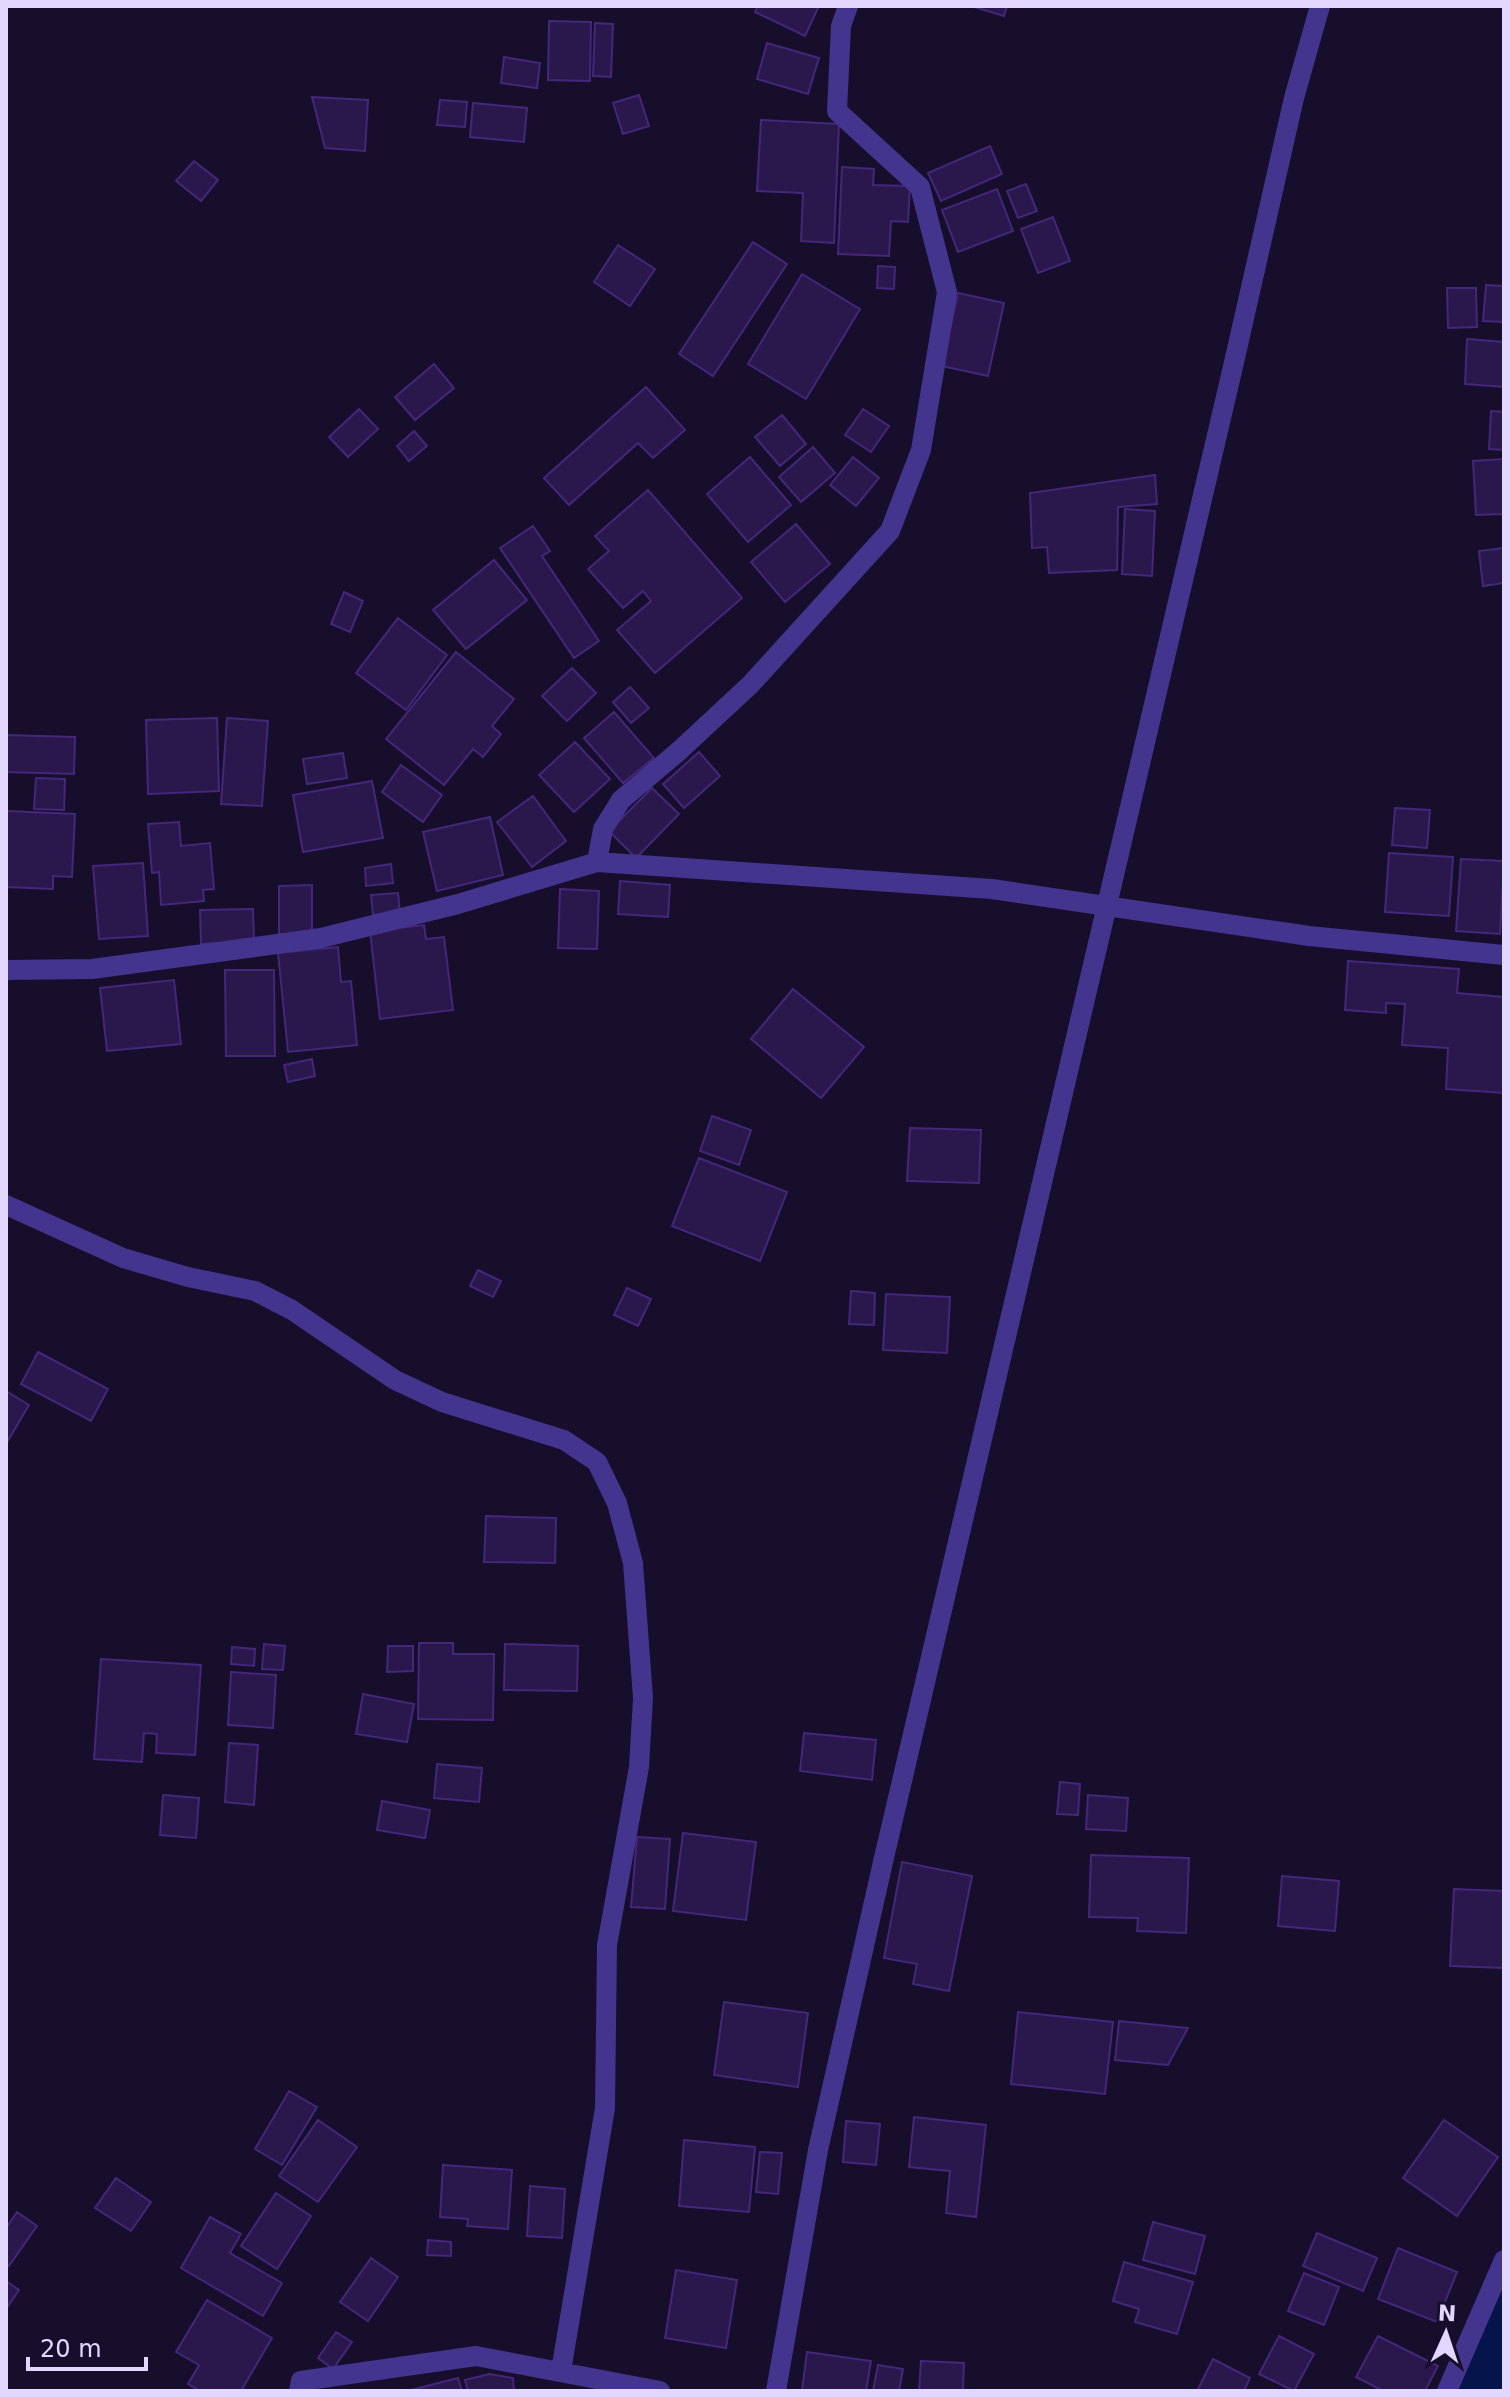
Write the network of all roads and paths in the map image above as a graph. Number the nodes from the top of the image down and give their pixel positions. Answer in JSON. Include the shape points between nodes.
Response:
{"nodes":[{"id":1,"x":848,"y":6,"type":"edge"},
{"id":2,"x":1320,"y":6,"type":"edge"},
{"id":3,"x":597,"y":862,"type":"junction"},
{"id":4,"x":1106,"y":905,"type":"junction"},
{"id":5,"x":1504,"y":955,"type":"edge"},
{"id":6,"x":6,"y":970,"type":"edge"},
{"id":7,"x":6,"y":1205,"type":"edge"},
{"id":8,"x":1504,"y":2260,"type":"edge"},
{"id":9,"x":561,"y":2371,"type":"junction"},
{"id":10,"x":299,"y":2391,"type":"edge"},
{"id":11,"x":660,"y":2391,"type":"edge"},
{"id":12,"x":776,"y":2391,"type":"edge"},
{"id":13,"x":1447,"y":2391,"type":"edge"}],
"edges":[{"from":1,"to":3,"type":"street","via":[[841,26],[837,111],[920,187],[947,292],[921,450],[890,531],[751,684],[621,800],[603,829]]},
{"from":2,"to":4,"type":"street"},
{"from":3,"to":4,"type":"street","via":[[992,889]]},
{"from":3,"to":6,"type":"street","via":[[321,938],[92,969]]},
{"from":4,"to":5,"type":"street","via":[[1309,936]]},
{"from":4,"to":12,"type":"street","via":[[828,2105]]},
{"from":7,"to":9,"type":"street","via":[[123,1258],[255,1291],[395,1380],[442,1402],[564,1440],[597,1462],[617,1503],[633,1563],[643,1698],[639,1767],[607,1945],[605,2108]]},
{"from":8,"to":13,"type":"street"},
{"from":9,"to":10,"type":"street","via":[[476,2356],[301,2381]]},
{"from":9,"to":11,"type":"street"}]}
